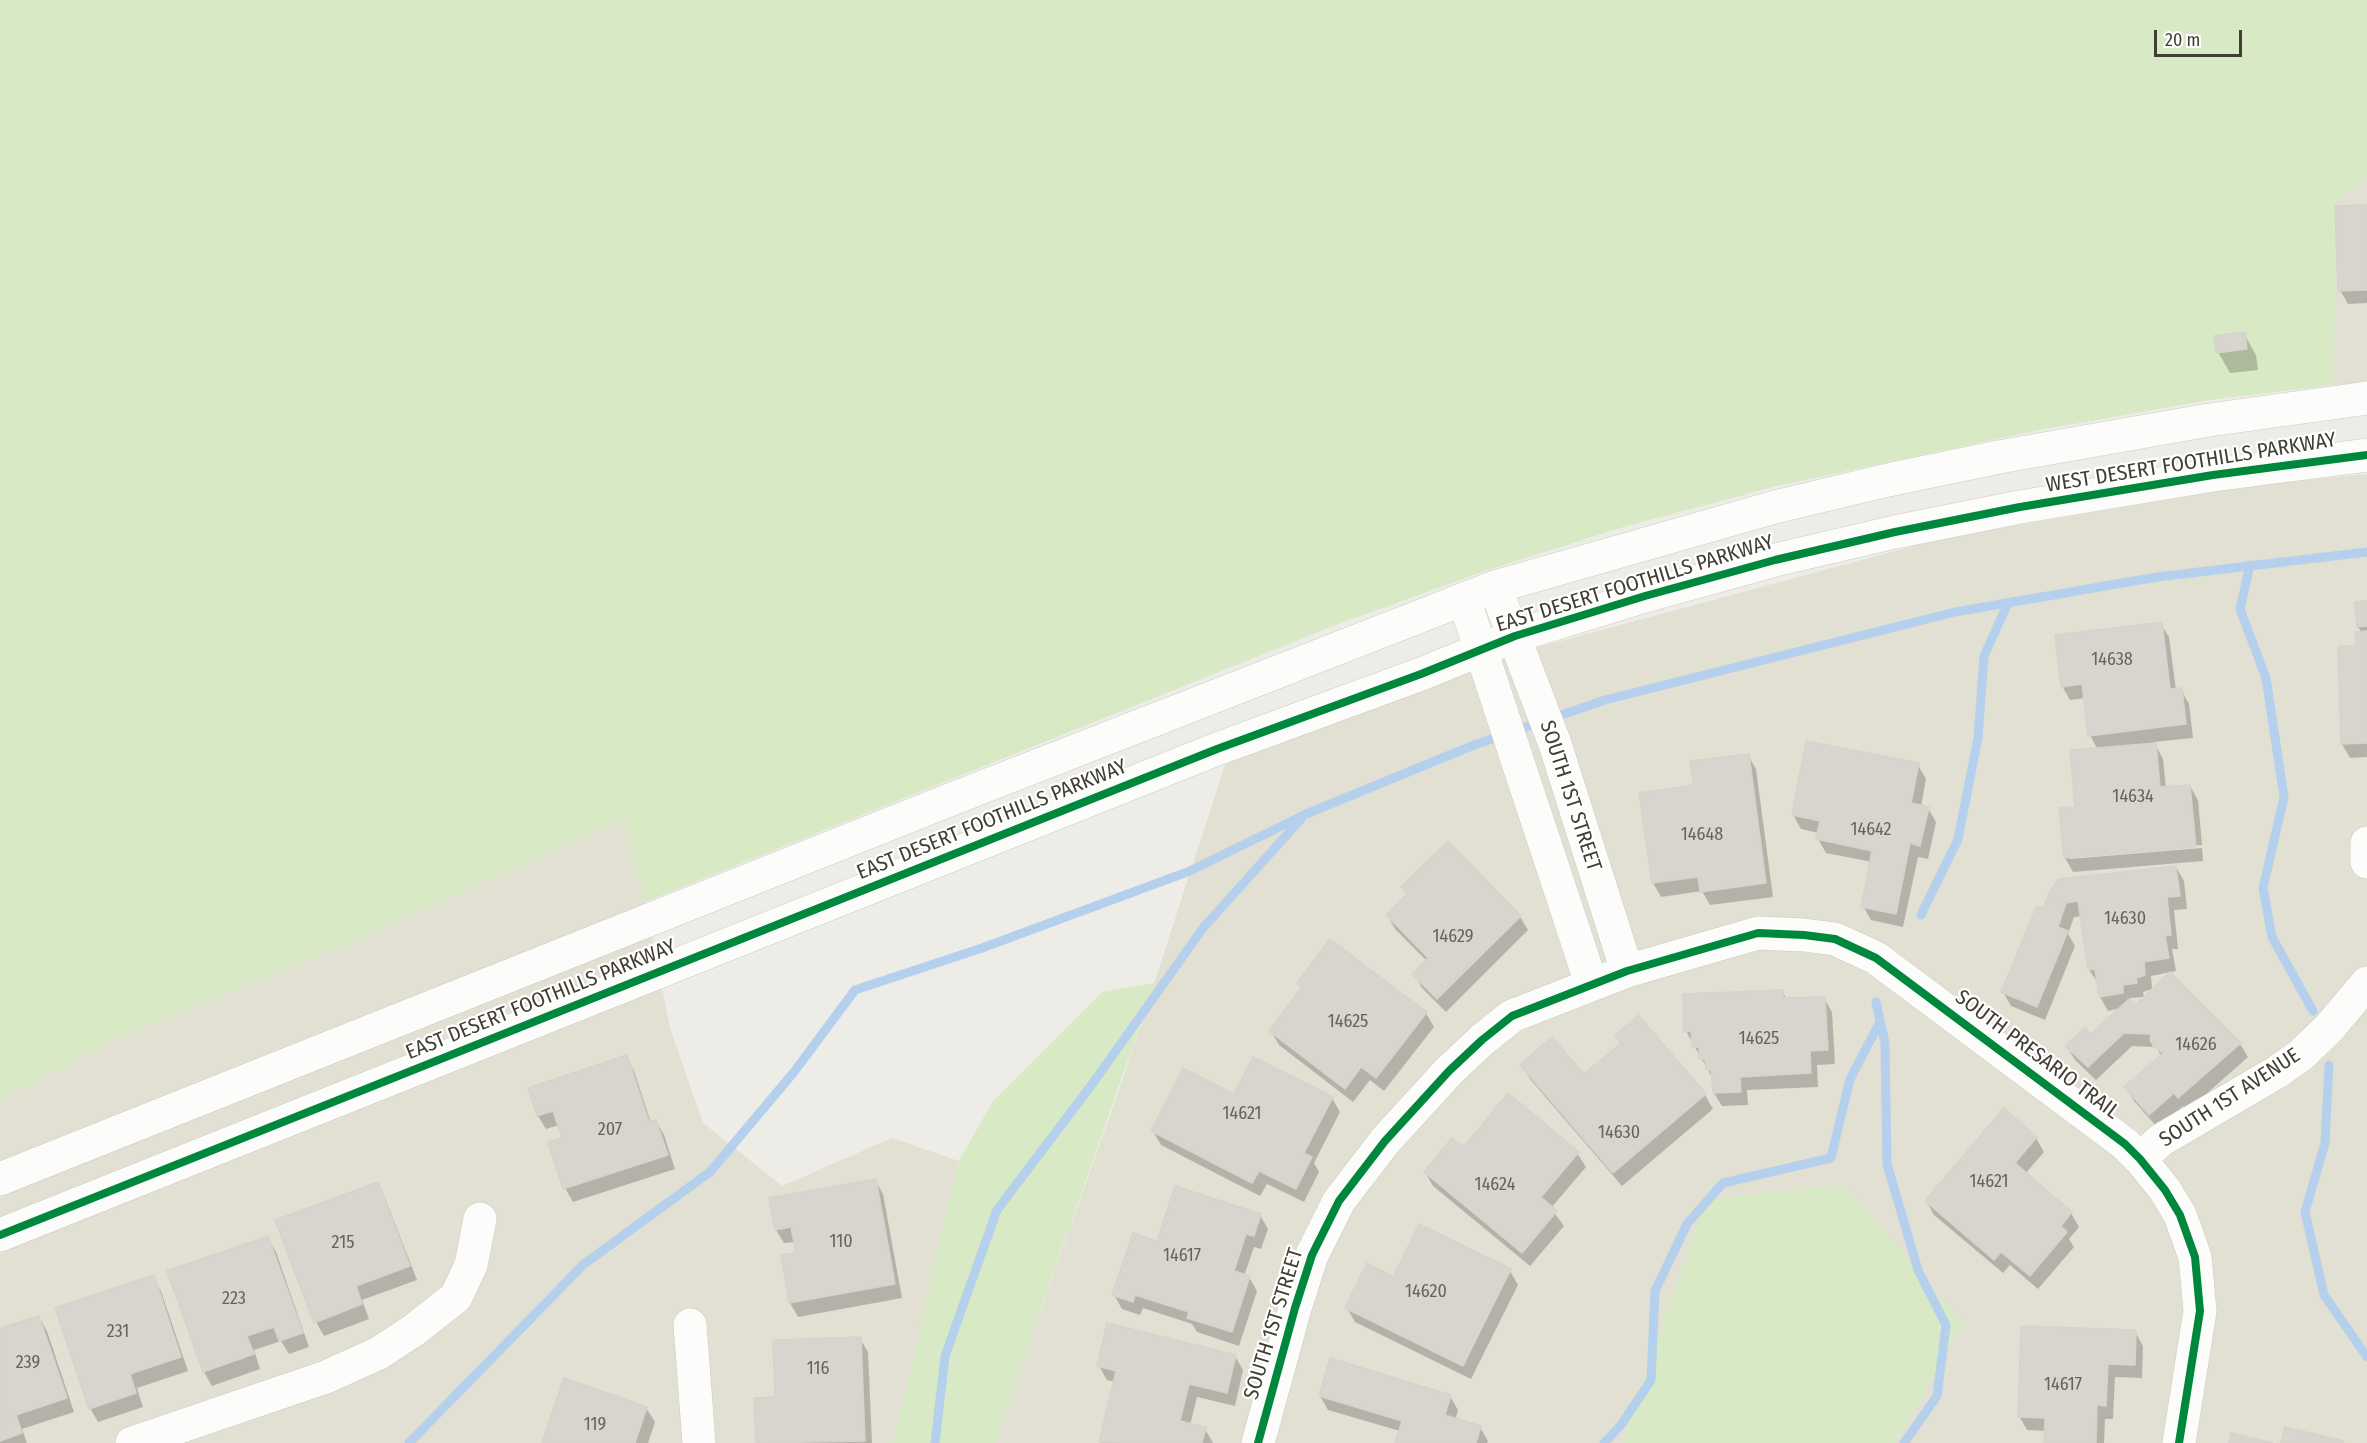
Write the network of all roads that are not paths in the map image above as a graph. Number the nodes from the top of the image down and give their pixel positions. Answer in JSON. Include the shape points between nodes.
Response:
{"nodes":[{"id":1,"x":2367,"y":398,"type":"edge"},
{"id":2,"x":2367,"y":454,"type":"edge"},
{"id":3,"x":1999,"y":457,"type":"joint"},
{"id":4,"x":2020,"y":507,"type":"joint"},
{"id":5,"x":1495,"y":587,"type":"junction"},
{"id":6,"x":1464,"y":599,"type":"junction"},
{"id":7,"x":1515,"y":636,"type":"junction"},
{"id":8,"x":1480,"y":649,"type":"junction"},
{"id":9,"x":2367,"y":843,"type":"edge"},
{"id":10,"x":2367,"y":862,"type":"edge"},
{"id":11,"x":1627,"y":971,"type":"junction"},
{"id":12,"x":1591,"y":983,"type":"junction"},
{"id":13,"x":2367,"y":983,"type":"edge"},
{"id":14,"x":2140,"y":1159,"type":"junction"},
{"id":15,"x":0,"y":1179,"type":"edge"},
{"id":16,"x":480,"y":1219,"type":"dead end"},
{"id":17,"x":0,"y":1235,"type":"edge"},
{"id":18,"x":690,"y":1325,"type":"dead end"},
{"id":19,"x":132,"y":1443,"type":"edge"},
{"id":20,"x":699,"y":1443,"type":"edge"},
{"id":21,"x":1258,"y":1443,"type":"edge"},
{"id":22,"x":2179,"y":1443,"type":"edge"}],
"edges":[{"from":1,"to":3,"type":"street","name":"WEST DESERT FOOTHILLS PARKWAY","via":[[2209,420]]},
{"from":2,"to":4,"type":"street","name":"WEST DESERT FOOTHILLS PARKWAY"},
{"from":3,"to":5,"type":"street","name":"EAST DESERT FOOTHILLS PARKWAY","via":[[1775,507]]},
{"from":4,"to":7,"type":"street","name":"EAST DESERT FOOTHILLS PARKWAY","via":[[1774,560]]},
{"from":5,"to":6,"type":"street","name":"EAST DESERT FOOTHILLS PARKWAY"},
{"from":5,"to":7,"type":"street","name":"SOUTH 1ST STREET"},
{"from":6,"to":8,"type":"street","name":"SOUTH 1ST STREET"},
{"from":6,"to":15,"type":"street","name":"EAST DESERT FOOTHILLS PARKWAY"},
{"from":7,"to":8,"type":"street","name":"EAST DESERT FOOTHILLS PARKWAY"},
{"from":7,"to":11,"type":"street","name":"SOUTH 1ST STREET","via":[[1555,744]]},
{"from":8,"to":12,"type":"street","name":"SOUTH 1ST STREET"},
{"from":8,"to":17,"type":"street","name":"EAST DESERT FOOTHILLS PARKWAY","via":[[1218,749]]},
{"from":9,"to":10,"type":"street"},
{"from":11,"to":12,"type":"street","name":"SOUTH 1ST STREET"},
{"from":11,"to":14,"type":"street","name":"SOUTH PRESARIO TRAIL","via":[[1758,933],[1836,939],[1884,963],[2126,1144]]},
{"from":12,"to":21,"type":"street","name":"SOUTH 1ST STREET","via":[[1512,1016],[1482,1040],[1385,1141],[1339,1201],[1312,1255],[1294,1308]]},
{"from":13,"to":14,"type":"street","name":"SOUTH 1ST AVENUE","via":[[2301,1055],[2161,1140]]},
{"from":14,"to":22,"type":"street","name":"SOUTH PRESARIO TRAIL","via":[[2180,1215],[2195,1257],[2200,1311]]},
{"from":16,"to":19,"type":"street","via":[[471,1265],[456,1297],[379,1353],[326,1377]]},
{"from":18,"to":20,"type":"street"}]}
